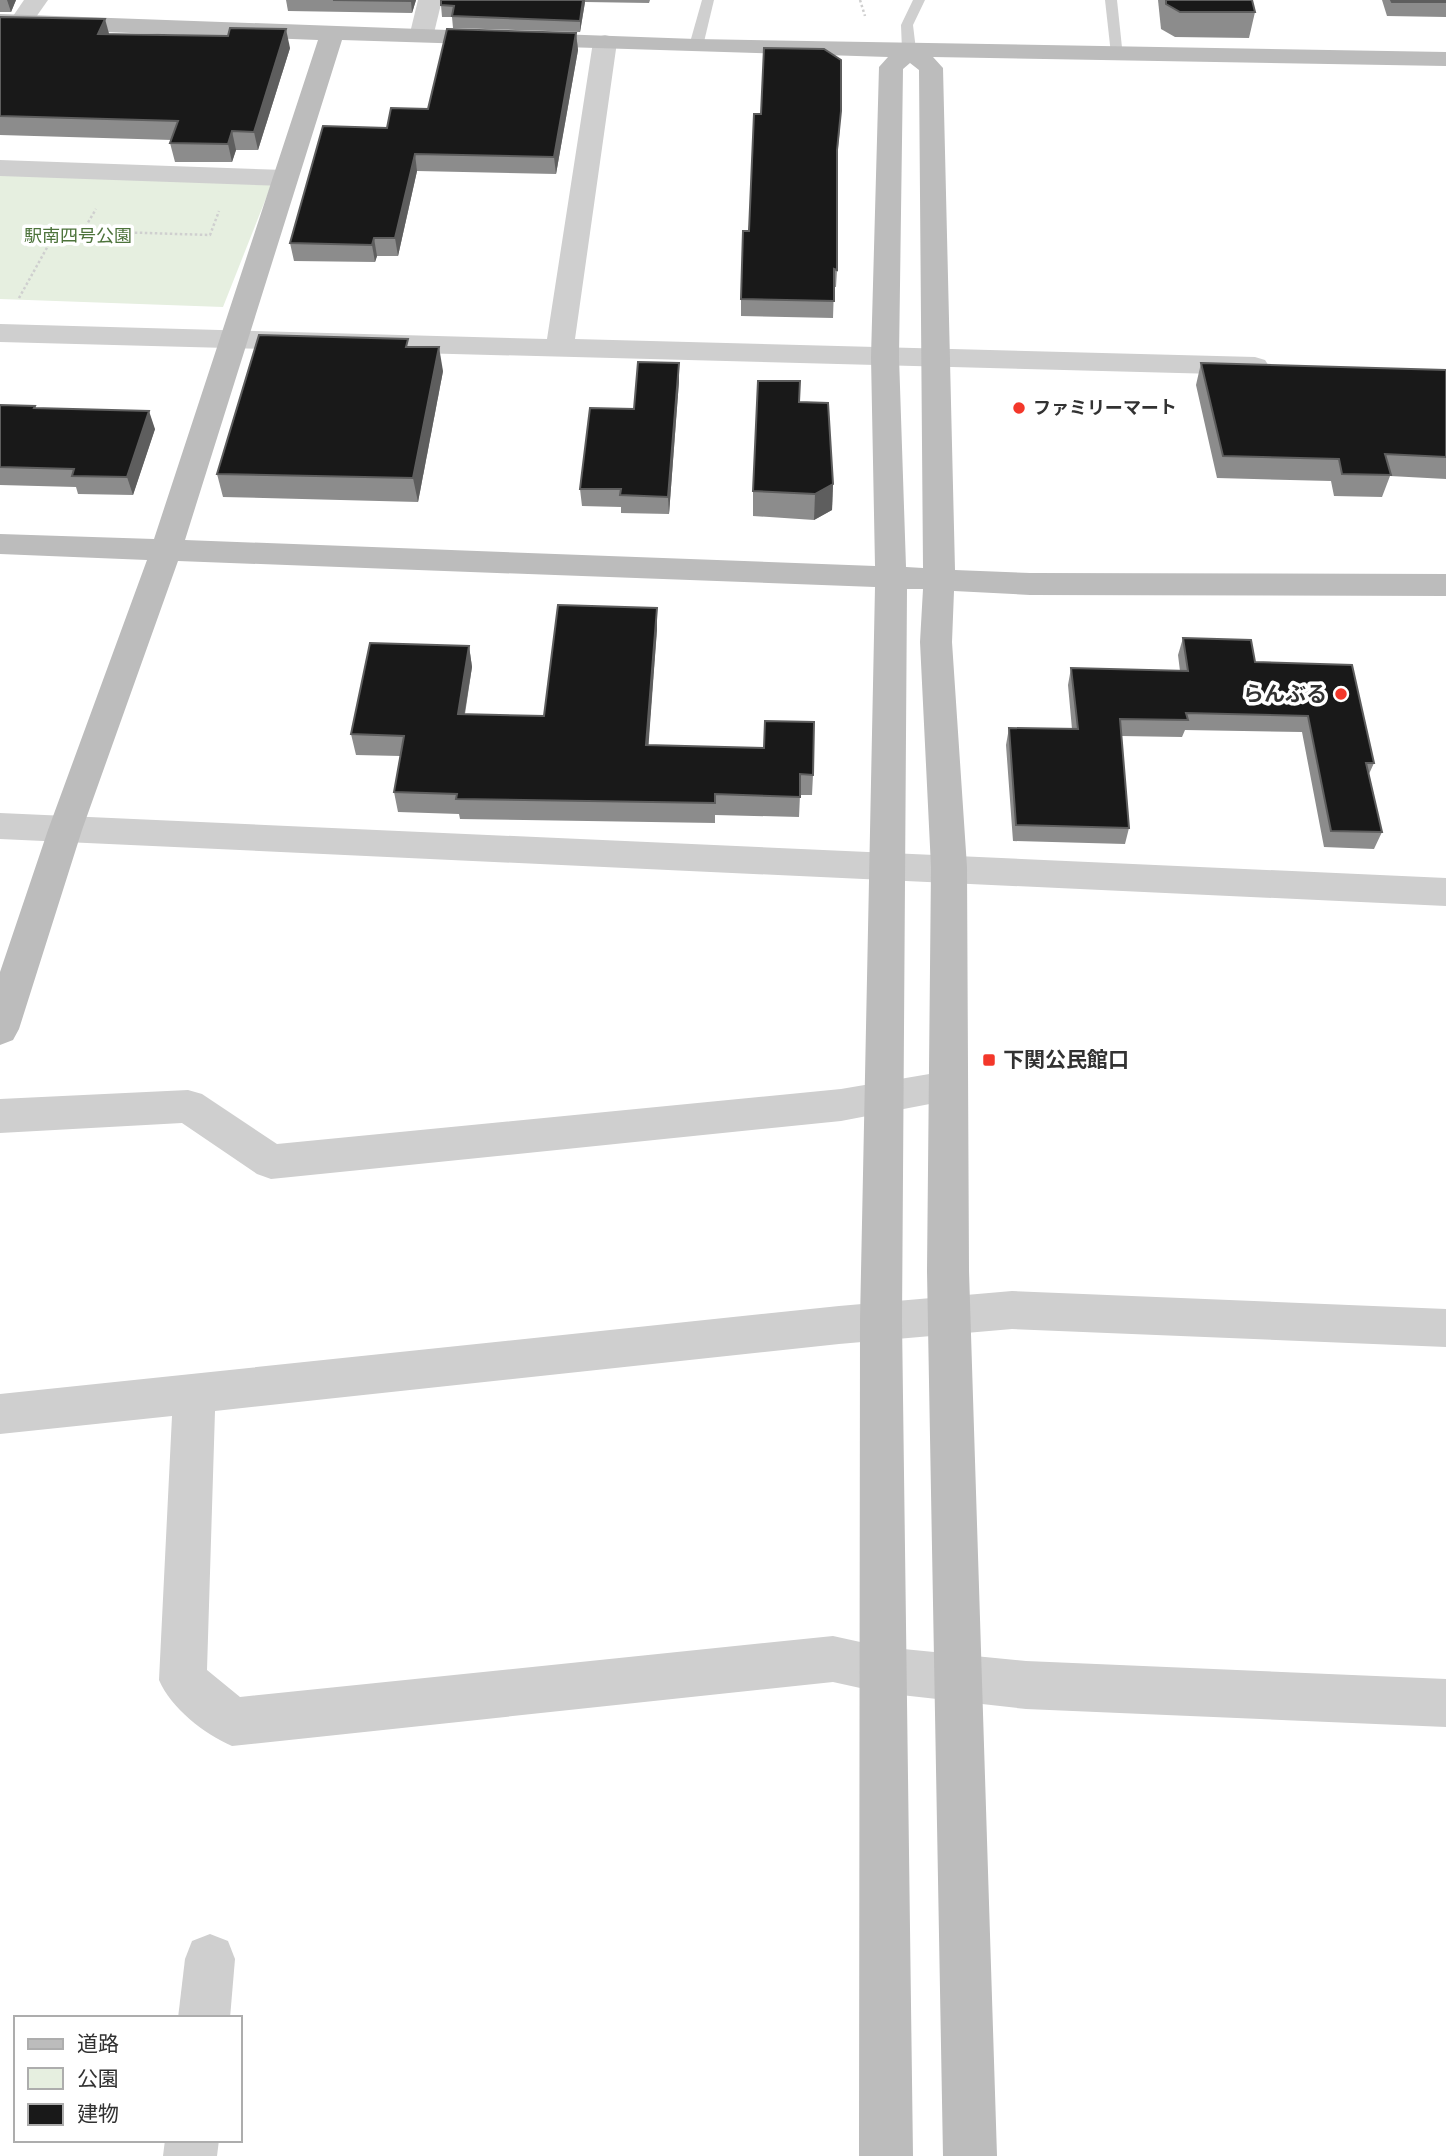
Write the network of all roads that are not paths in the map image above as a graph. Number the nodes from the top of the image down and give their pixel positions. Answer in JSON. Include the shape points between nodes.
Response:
{"nodes":[{"id":1,"x":36,"y":0,"type":"edge"},
{"id":2,"x":430,"y":0,"type":"edge"},
{"id":3,"x":696,"y":0,"type":"edge"},
{"id":4,"x":708,"y":0,"type":"edge"},
{"id":5,"x":919,"y":0,"type":"edge"},
{"id":6,"x":1111,"y":0,"type":"edge"},
{"id":7,"x":10,"y":21,"type":"edge"},
{"id":8,"x":332,"y":33,"type":"junction"},
{"id":9,"x":421,"y":37,"type":"junction"},
{"id":10,"x":605,"y":43,"type":"junction"},
{"id":11,"x":696,"y":46,"type":"junction"},
{"id":12,"x":909,"y":50,"type":"junction"},
{"id":13,"x":1118,"y":54,"type":"junction"},
{"id":14,"x":1446,"y":59,"type":"edge"},
{"id":15,"x":0,"y":168,"type":"edge"},
{"id":16,"x":285,"y":178,"type":"junction"},
{"id":17,"x":0,"y":333,"type":"edge"},
{"id":18,"x":234,"y":339,"type":"junction"},
{"id":19,"x":561,"y":348,"type":"junction"},
{"id":20,"x":885,"y":357,"type":"junction"},
{"id":21,"x":934,"y":359,"type":"junction"},
{"id":22,"x":1280,"y":366,"type":"edge"},
{"id":23,"x":0,"y":544,"type":"edge"},
{"id":24,"x":166,"y":550,"type":"junction"},
{"id":25,"x":891,"y":578,"type":"junction"},
{"id":26,"x":939,"y":579,"type":"junction"},
{"id":27,"x":1446,"y":585,"type":"edge"},
{"id":28,"x":0,"y":826,"type":"edge"},
{"id":29,"x":65,"y":830,"type":"junction"},
{"id":30,"x":889,"y":864,"type":"junction"},
{"id":31,"x":949,"y":867,"type":"junction"},
{"id":32,"x":1446,"y":892,"type":"edge"},
{"id":33,"x":0,"y":1029,"type":"edge"},
{"id":34,"x":947,"y":1087,"type":"junction"},
{"id":35,"x":885,"y":1098,"type":"junction"},
{"id":36,"x":0,"y":1116,"type":"edge"},
{"id":37,"x":949,"y":1314,"type":"junction"},
{"id":38,"x":881,"y":1321,"type":"junction"},
{"id":39,"x":1446,"y":1328,"type":"edge"},
{"id":40,"x":194,"y":1395,"type":"junction"},
{"id":41,"x":0,"y":1414,"type":"edge"},
{"id":42,"x":883,"y":1670,"type":"junction"},
{"id":43,"x":959,"y":1678,"type":"junction"},
{"id":44,"x":1446,"y":1703,"type":"edge"},
{"id":45,"x":210,"y":1958,"type":"dead end"},
{"id":46,"x":204,"y":2016,"type":"edge"},
{"id":47,"x":886,"y":2156,"type":"edge"},
{"id":48,"x":970,"y":2156,"type":"edge"}],
"edges":[{"from":1,"to":7,"type":"street"},
{"from":2,"to":9,"type":"street"},
{"from":3,"to":11,"type":"lane"},
{"from":4,"to":11,"type":"lane"},
{"from":5,"to":12,"type":"lane","via":[[908,25]]},
{"from":6,"to":13,"type":"lane"},
{"from":7,"to":8,"type":"street"},
{"from":8,"to":9,"type":"street"},
{"from":8,"to":16,"type":"street"},
{"from":9,"to":10,"type":"street"},
{"from":10,"to":11,"type":"street"},
{"from":10,"to":19,"type":"street"},
{"from":11,"to":12,"type":"street"},
{"from":12,"to":13,"type":"street"},
{"from":12,"to":20,"type":"street","via":[[891,67]]},
{"from":12,"to":21,"type":"street","via":[[931,68]]},
{"from":13,"to":14,"type":"street"},
{"from":15,"to":16,"type":"street"},
{"from":16,"to":18,"type":"street"},
{"from":17,"to":18,"type":"street"},
{"from":18,"to":19,"type":"street"},
{"from":18,"to":24,"type":"street"},
{"from":19,"to":20,"type":"street"},
{"from":20,"to":21,"type":"street"},
{"from":20,"to":25,"type":"street"},
{"from":21,"to":22,"type":"street"},
{"from":21,"to":26,"type":"street"},
{"from":23,"to":24,"type":"street"},
{"from":24,"to":25,"type":"street"},
{"from":24,"to":29,"type":"street"},
{"from":25,"to":26,"type":"street"},
{"from":25,"to":30,"type":"street"},
{"from":26,"to":27,"type":"street","via":[[1030,584]]},
{"from":26,"to":31,"type":"street","via":[[936,642]]},
{"from":28,"to":29,"type":"street"},
{"from":29,"to":30,"type":"street"},
{"from":29,"to":33,"type":"street"},
{"from":30,"to":31,"type":"street"},
{"from":30,"to":35,"type":"street"},
{"from":31,"to":32,"type":"street"},
{"from":31,"to":34,"type":"street"},
{"from":34,"to":35,"type":"street"},
{"from":34,"to":37,"type":"street"},
{"from":35,"to":36,"type":"street","via":[[271,1162],[188,1106]]},
{"from":35,"to":38,"type":"street"},
{"from":37,"to":38,"type":"street"},
{"from":37,"to":39,"type":"street","via":[[1012,1310]]},
{"from":37,"to":43,"type":"street"},
{"from":38,"to":40,"type":"street"},
{"from":38,"to":42,"type":"street"},
{"from":40,"to":41,"type":"street"},
{"from":40,"to":42,"type":"street","via":[[183,1680],[232,1721],[833,1659]]},
{"from":42,"to":43,"type":"street"},
{"from":42,"to":47,"type":"street"},
{"from":43,"to":44,"type":"street","via":[[1026,1685]]},
{"from":43,"to":48,"type":"street"},
{"from":45,"to":46,"type":"street"}]}
